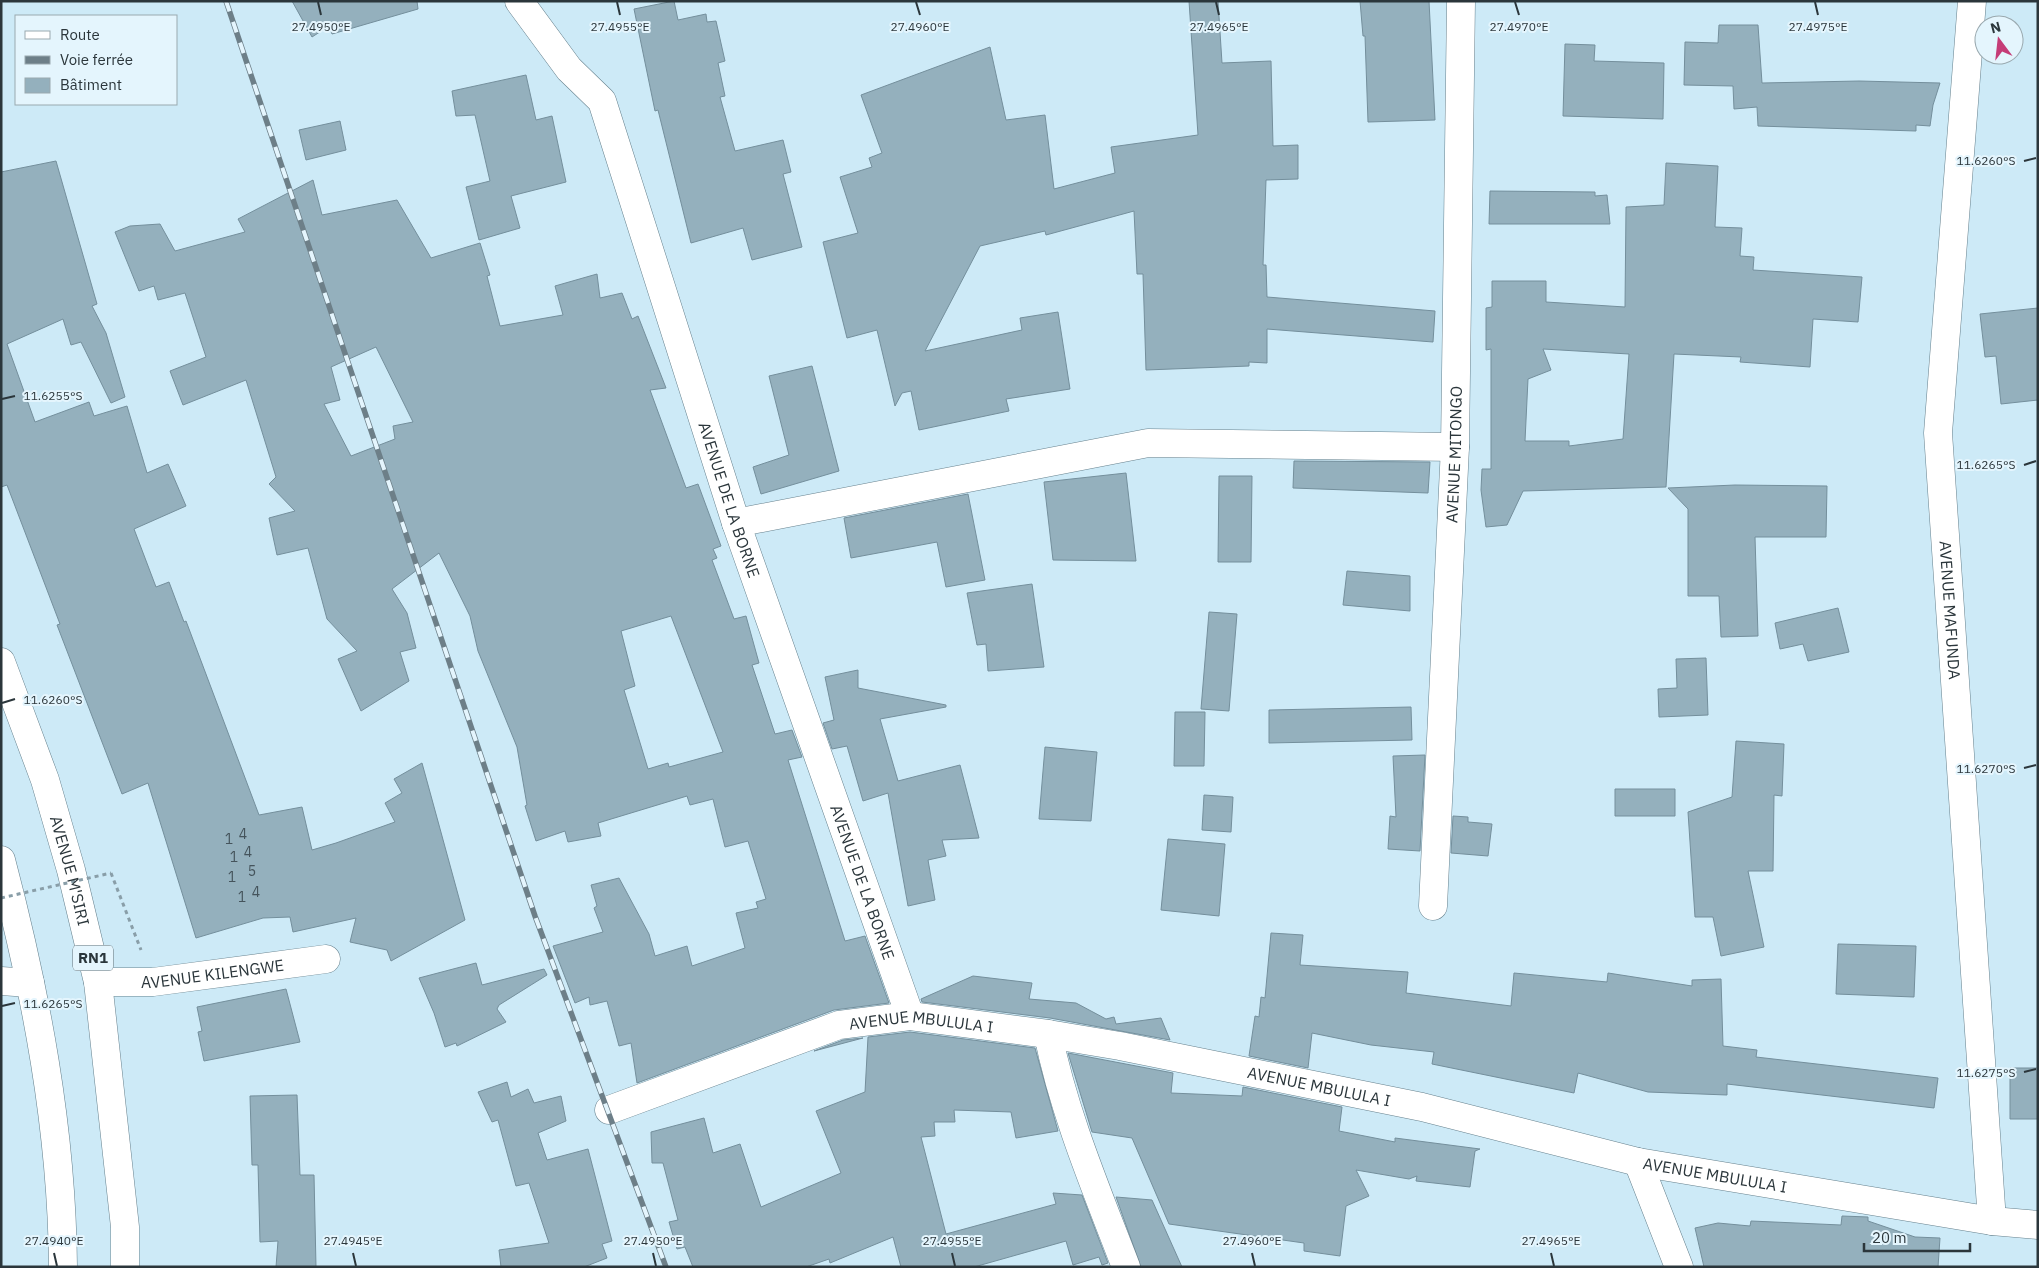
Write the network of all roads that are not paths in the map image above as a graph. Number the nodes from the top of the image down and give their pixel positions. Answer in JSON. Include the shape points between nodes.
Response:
{"nodes":[{"id":1,"x":519,"y":1,"type":"edge"},
{"id":2,"x":1461,"y":1,"type":"edge"},
{"id":3,"x":1972,"y":1,"type":"edge"},
{"id":4,"x":1455,"y":447,"type":"junction"},
{"id":5,"x":736,"y":523,"type":"junction"},
{"id":6,"x":1,"y":662,"type":"edge"},
{"id":7,"x":1,"y":860,"type":"edge"},
{"id":8,"x":1433,"y":906,"type":"dead end"},
{"id":9,"x":326,"y":958,"type":"dead end"},
{"id":10,"x":1,"y":981,"type":"edge"},
{"id":11,"x":98,"y":982,"type":"junction"},
{"id":12,"x":30,"y":983,"type":"junction"},
{"id":13,"x":910,"y":1016,"type":"junction"},
{"id":14,"x":1048,"y":1034,"type":"junction"},
{"id":15,"x":609,"y":1110,"type":"dead end"},
{"id":16,"x":1638,"y":1162,"type":"junction"},
{"id":17,"x":1992,"y":1221,"type":"junction"},
{"id":18,"x":2038,"y":1225,"type":"edge"},
{"id":19,"x":63,"y":1267,"type":"edge"},
{"id":20,"x":125,"y":1267,"type":"edge"},
{"id":21,"x":1126,"y":1267,"type":"edge"},
{"id":22,"x":1679,"y":1267,"type":"edge"}],
"edges":[{"from":1,"to":5,"type":"main road","name":"AVENUE DE LA BORNE","via":[[569,69],[602,101]]},
{"from":2,"to":4,"type":"main road","name":"AVENUE MITONGO"},
{"from":3,"to":17,"type":"main road","name":"AVENUE MAFUNDA","via":[[1938,433]]},
{"from":4,"to":5,"type":"main road","via":[[1148,443]]},
{"from":4,"to":8,"type":"main road","name":"AVENUE MITONGO"},
{"from":5,"to":13,"type":"main road","name":"AVENUE DE LA BORNE"},
{"from":6,"to":11,"type":"main road","name":"AVENUE M'SIRI","number":"RN1","via":[[48,789]]},
{"from":7,"to":12,"type":"main road"},
{"from":9,"to":11,"type":"main road","name":"AVENUE KILENGWE","via":[[154,982]]},
{"from":10,"to":12,"type":"main road"},
{"from":11,"to":20,"type":"main road","name":"AVENUE M'SIRI","number":"RN1","via":[[125,1227]]},
{"from":12,"to":19,"type":"main road","via":[[43,1042],[56,1146]]},
{"from":13,"to":14,"type":"main road","name":"AVENUE MBULULA I"},
{"from":13,"to":15,"type":"main road","name":"AVENUE MBULULA I","via":[[839,1025]]},
{"from":14,"to":16,"type":"main road","name":"AVENUE MBULULA I","via":[[1422,1107]]},
{"from":14,"to":21,"type":"main road","via":[[1057,1073],[1087,1163]]},
{"from":16,"to":17,"type":"main road","name":"AVENUE MBULULA I"},
{"from":16,"to":22,"type":"main road"},
{"from":17,"to":18,"type":"main road","name":"AVENUE MBULULA I"}]}
